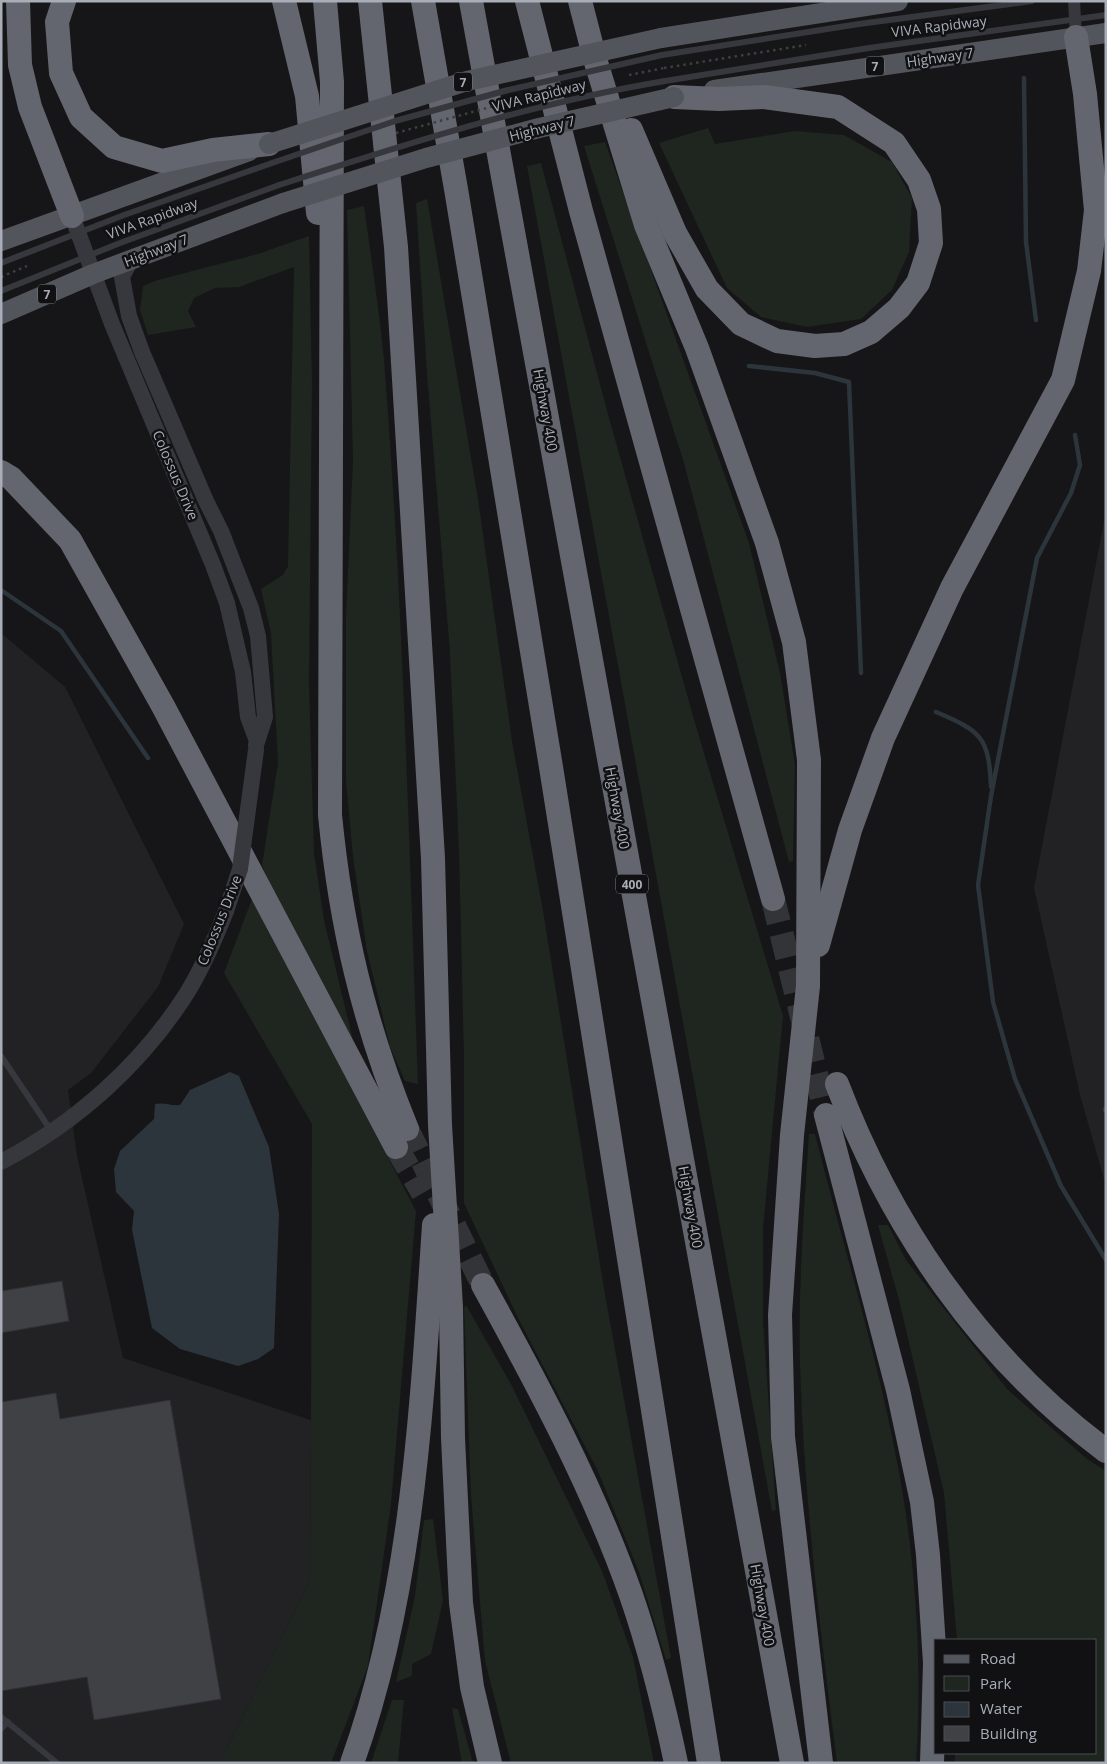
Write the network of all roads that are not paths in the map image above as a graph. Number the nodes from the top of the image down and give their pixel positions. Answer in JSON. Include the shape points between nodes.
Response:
{"nodes":[{"id":1,"x":18,"y":1,"type":"edge"},
{"id":2,"x":64,"y":1,"type":"edge"},
{"id":3,"x":284,"y":1,"type":"edge"},
{"id":4,"x":325,"y":1,"type":"edge"},
{"id":5,"x":370,"y":1,"type":"edge"},
{"id":6,"x":423,"y":1,"type":"edge"},
{"id":7,"x":471,"y":1,"type":"edge"},
{"id":8,"x":527,"y":1,"type":"edge"},
{"id":9,"x":580,"y":1,"type":"edge"},
{"id":10,"x":898,"y":1,"type":"edge"},
{"id":11,"x":1032,"y":1,"type":"edge"},
{"id":12,"x":1074,"y":1,"type":"edge"},
{"id":13,"x":1106,"y":16,"type":"edge"},
{"id":14,"x":1076,"y":28,"type":"junction"},
{"id":15,"x":1106,"y":33,"type":"edge"},
{"id":16,"x":661,"y":46,"type":"junction"},
{"id":17,"x":595,"y":59,"type":"junction"},
{"id":18,"x":669,"y":89,"type":"junction"},
{"id":19,"x":272,"y":153,"type":"junction"},
{"id":20,"x":281,"y":194,"type":"junction"},
{"id":21,"x":75,"y":224,"type":"junction"},
{"id":22,"x":1,"y":241,"type":"edge"},
{"id":23,"x":131,"y":260,"type":"junction"},
{"id":24,"x":1,"y":263,"type":"edge"},
{"id":25,"x":89,"y":265,"type":"junction"},
{"id":26,"x":332,"y":265,"type":"junction"},
{"id":27,"x":1,"y":291,"type":"edge"},
{"id":28,"x":1,"y":314,"type":"edge"},
{"id":29,"x":135,"y":356,"type":"junction"},
{"id":30,"x":1,"y":472,"type":"edge"},
{"id":31,"x":256,"y":746,"type":"junction"},
{"id":32,"x":773,"y":898,"type":"tunnel mouth"},
{"id":33,"x":808,"y":986,"type":"junction"},
{"id":34,"x":1,"y":1056,"type":"edge"},
{"id":35,"x":836,"y":1084,"type":"dead end"},
{"id":36,"x":826,"y":1115,"type":"tunnel mouth"},
{"id":37,"x":440,"y":1125,"type":"junction"},
{"id":38,"x":52,"y":1133,"type":"junction"},
{"id":39,"x":1,"y":1162,"type":"edge"},
{"id":40,"x":483,"y":1285,"type":"tunnel mouth"},
{"id":41,"x":1106,"y":1452,"type":"edge"},
{"id":42,"x":934,"y":1639,"type":"edge"},
{"id":43,"x":934,"y":1713,"type":"edge"},
{"id":44,"x":1,"y":1717,"type":"edge"},
{"id":45,"x":8,"y":1722,"type":"junction"},
{"id":46,"x":1,"y":1729,"type":"edge"},
{"id":47,"x":57,"y":1763,"type":"edge"},
{"id":48,"x":352,"y":1763,"type":"edge"},
{"id":49,"x":490,"y":1763,"type":"edge"},
{"id":50,"x":676,"y":1763,"type":"edge"},
{"id":51,"x":709,"y":1763,"type":"edge"},
{"id":52,"x":792,"y":1763,"type":"edge"},
{"id":53,"x":821,"y":1763,"type":"edge"},
{"id":54,"x":932,"y":1763,"type":"edge"}],
"edges":[{"from":1,"to":21,"type":"highway","via":[[20,65],[30,107]]},
{"from":2,"to":19,"type":"highway","via":[[57,22],[61,74],[81,117],[114,147],[162,161],[213,150]]},
{"from":3,"to":26,"type":"highway","via":[[307,96],[320,236]]},
{"from":4,"to":26,"type":"highway","via":[[332,82]]},
{"from":5,"to":37,"type":"highway","via":[[396,247],[433,858]]},
{"from":6,"to":51,"type":"highway","via":[[551,767]]},
{"from":7,"to":52,"type":"highway","name":"Highway 400","number":"400"},
{"from":8,"to":32,"type":"highway","via":[[581,211]]},
{"from":9,"to":17,"type":"highway"},
{"from":10,"to":16,"type":"main road","number":"7"},
{"from":11,"to":16,"type":"lane","name":"VIVA Rapidway"},
{"from":12,"to":14,"type":"street"},
{"from":13,"to":14,"type":"lane"},
{"from":14,"to":15,"type":"main road","name":"Highway 7","number":"7"},
{"from":14,"to":18,"type":"main road","name":"Highway 7","number":"7"},
{"from":14,"to":33,"type":"highway","via":[[1096,210],[1089,270],[1063,380],[952,588],[883,738],[850,830]]},
{"from":16,"to":19,"type":"main road","number":"7","bridge":true,"via":[[467,81]]},
{"from":17,"to":18,"type":"highway","via":[[615,82],[636,144],[675,233],[707,289],[741,324],[777,341],[815,346],[844,344],[871,332],[899,308],[918,283],[931,243],[929,209],[919,180],[894,143],[838,107],[764,97],[719,99]]},
{"from":17,"to":33,"type":"highway","via":[[646,225],[697,348],[767,543],[794,642],[809,760]]},
{"from":18,"to":20,"type":"main road","name":"Highway 7","number":"7","bridge":true,"via":[[539,128]]},
{"from":19,"to":21,"type":"main road","number":"7"},
{"from":20,"to":23,"type":"main road","name":"Highway 7","number":"7"},
{"from":20,"to":25,"type":"lane","name":"VIVA Rapidway"},
{"from":21,"to":22,"type":"main road","number":"7"},
{"from":21,"to":24,"type":"lane"},
{"from":21,"to":25,"type":"street","name":"Colossus Drive"},
{"from":23,"to":25,"type":"main road","name":"Highway 7","number":"7"},
{"from":23,"to":29,"type":"street","name":"Colossus Drive","via":[[122,276]]},
{"from":25,"to":27,"type":"lane","name":"VIVA Rapidway"},
{"from":25,"to":28,"type":"main road","name":"Highway 7","number":"7"},
{"from":25,"to":29,"type":"street","name":"Colossus Drive","via":[[112,324]]},
{"from":26,"to":30,"type":"highway","via":[[330,815],[345,930],[358,988],[390,1087],[402,1138],[70,540],[11,478]]},
{"from":29,"to":31,"type":"street","name":"Colossus Drive","via":[[227,604]]},
{"from":29,"to":31,"type":"street","name":"Colossus Drive","via":[[221,531],[251,608],[261,658],[265,717]]},
{"from":31,"to":38,"type":"street","name":"Colossus Drive","bridge":true,"via":[[240,869],[210,951],[187,992],[154,1039],[86,1106]]},
{"from":33,"to":53,"type":"highway","via":[[792,1135],[780,1315],[783,1437]]},
{"from":34,"to":38,"type":"lane"},
{"from":35,"to":41,"type":"highway","via":[[893,1207],[953,1299],[1033,1389]]},
{"from":36,"to":42,"type":"highway","via":[[898,1390],[922,1502]]},
{"from":37,"to":48,"type":"highway","via":[[425,1342],[404,1547],[380,1675]]},
{"from":37,"to":49,"type":"highway","via":[[451,1307],[460,1603],[472,1687]]},
{"from":38,"to":39,"type":"street","name":"Colossus Drive"},
{"from":40,"to":50,"type":"highway","via":[[559,1430],[612,1547],[647,1645]]},
{"from":43,"to":54,"type":"highway"},
{"from":44,"to":45,"type":"lane"},
{"from":45,"to":46,"type":"lane"},
{"from":45,"to":47,"type":"lane"}]}
